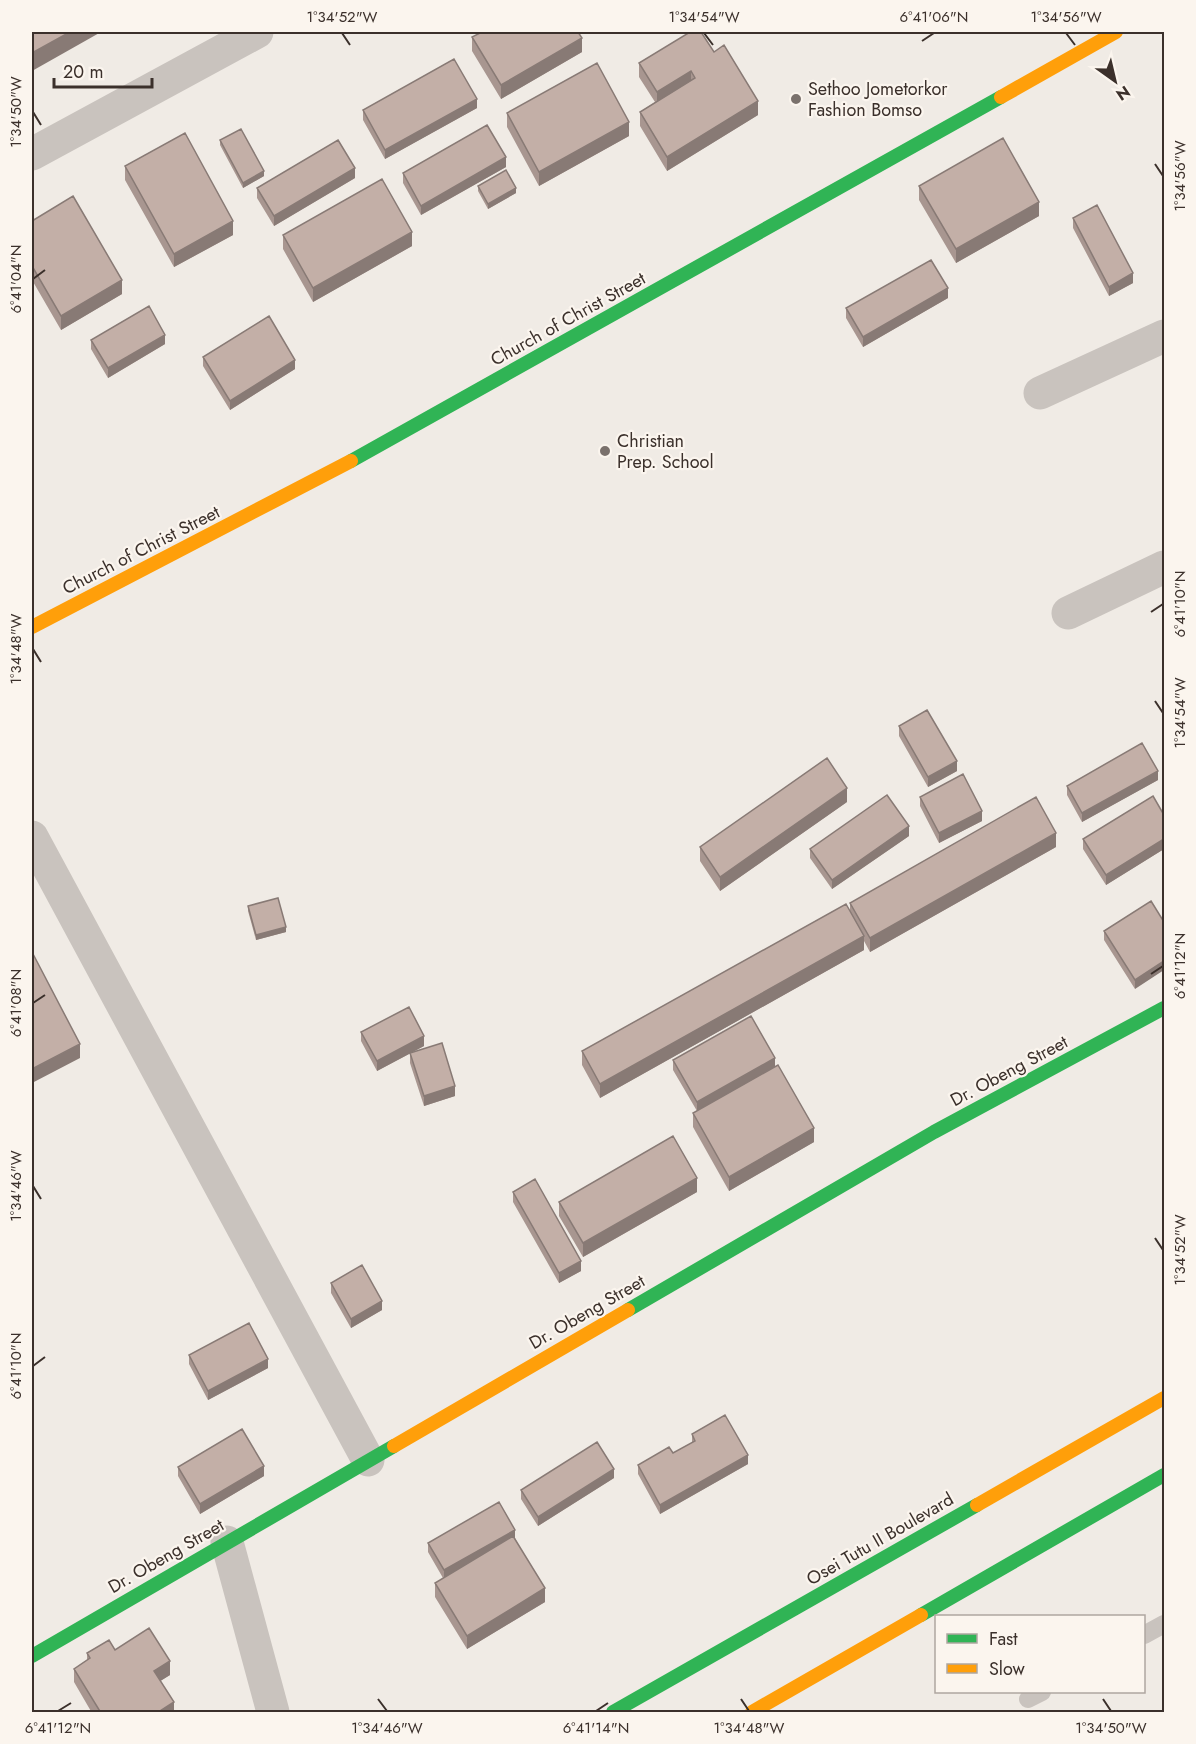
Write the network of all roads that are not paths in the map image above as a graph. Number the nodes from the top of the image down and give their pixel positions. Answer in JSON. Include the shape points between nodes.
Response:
{"nodes":[{"id":1,"x":257,"y":32,"type":"edge"},
{"id":2,"x":1116,"y":32,"type":"edge"},
{"id":3,"x":32,"y":154,"type":"edge"},
{"id":4,"x":1164,"y":336,"type":"edge"},
{"id":5,"x":1040,"y":393,"type":"dead end"},
{"id":6,"x":1164,"y":567,"type":"edge"},
{"id":7,"x":1068,"y":613,"type":"dead end"},
{"id":8,"x":32,"y":627,"type":"edge"},
{"id":9,"x":32,"y":837,"type":"edge"},
{"id":10,"x":1164,"y":1008,"type":"edge"},
{"id":11,"x":1164,"y":1398,"type":"edge"},
{"id":12,"x":368,"y":1460,"type":"junction"},
{"id":13,"x":1164,"y":1475,"type":"edge"},
{"id":14,"x":227,"y":1542,"type":"junction"},
{"id":15,"x":1164,"y":1624,"type":"edge"},
{"id":16,"x":1145,"y":1634,"type":"edge"},
{"id":17,"x":32,"y":1656,"type":"edge"},
{"id":18,"x":273,"y":1713,"type":"edge"},
{"id":19,"x":613,"y":1713,"type":"edge"},
{"id":20,"x":752,"y":1713,"type":"edge"}],
"edges":[{"from":1,"to":3,"type":"street"},
{"from":2,"to":8,"type":"main road","name":"Church of Christ Street","via":[[363,455]]},
{"from":4,"to":5,"type":"street"},
{"from":6,"to":7,"type":"street"},
{"from":9,"to":12,"type":"street"},
{"from":10,"to":12,"type":"main road","name":"Dr. Obeng Street","via":[[934,1132]]},
{"from":11,"to":19,"type":"main road","name":"Osei Tutu II Boulevard"},
{"from":12,"to":14,"type":"main road","name":"Dr. Obeng Street"},
{"from":13,"to":20,"type":"main road"},
{"from":14,"to":17,"type":"main road","name":"Dr. Obeng Street"},
{"from":14,"to":18,"type":"street"},
{"from":15,"to":16,"type":"lane"}]}
